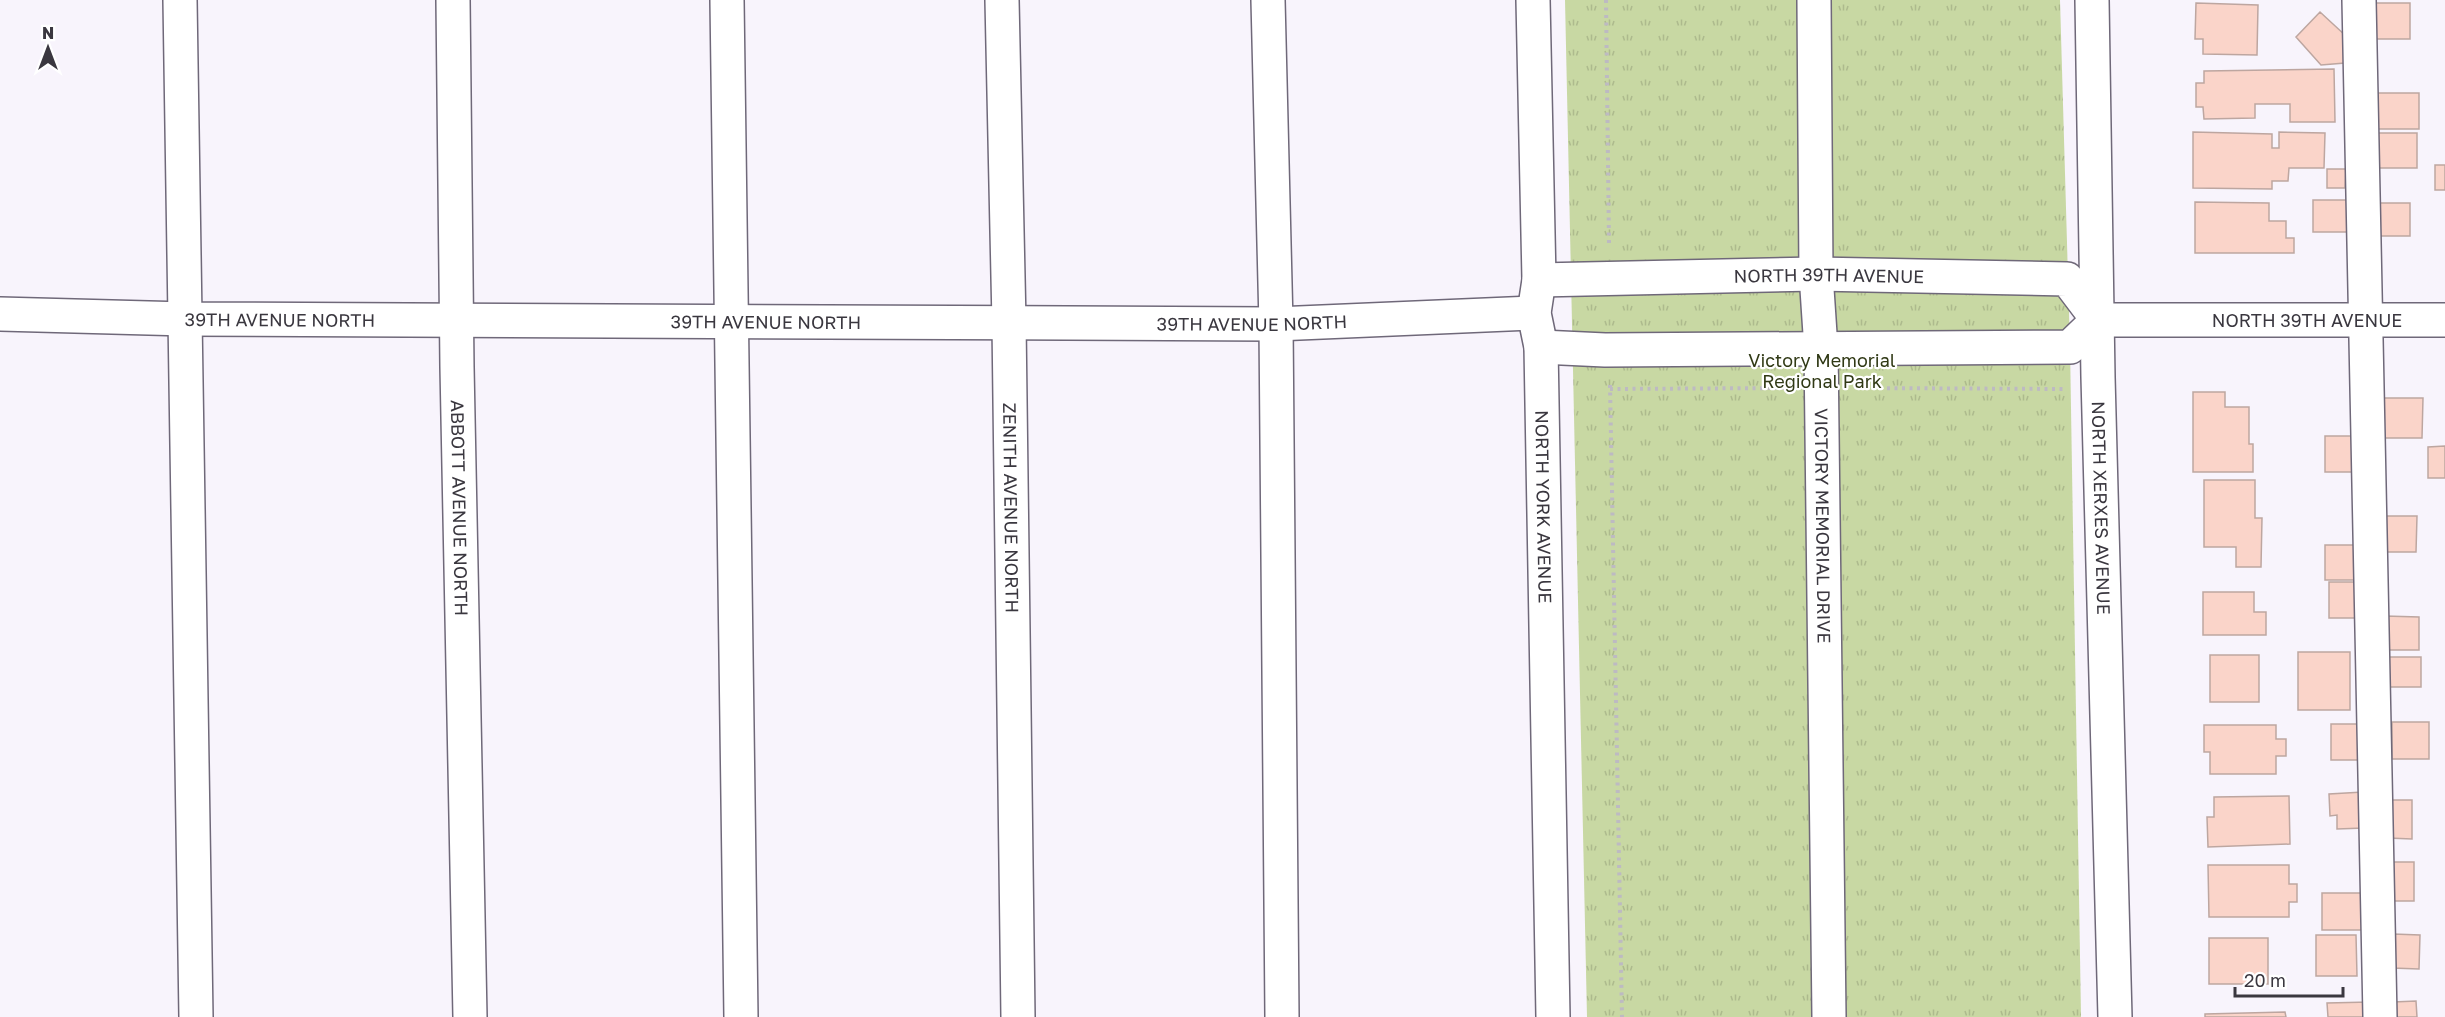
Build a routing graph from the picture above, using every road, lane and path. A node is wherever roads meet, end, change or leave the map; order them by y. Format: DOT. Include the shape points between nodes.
graph roads {
  1 [pos="180,0"];
  2 [pos="453,0"];
  3 [pos="727,0"];
  4 [pos="1002,0"];
  5 [pos="1268,0"];
  6 [pos="1533,0"];
  7 [pos="1606,0"];
  8 [pos="1814,0"];
  9 [pos="2092,0"];
  10 [pos="2359,0"];
  11 [pos="1610,248"];
  12 [pos="1816,274"];
  13 [pos="1539,280"];
  14 [pos="1534,313"];
  15 [pos="0,314"];
  16 [pos="186,319"];
  17 [pos="457,320"];
  18 [pos="2098,320"];
  19 [pos="2367,320"];
  20 [pos="2445,320"];
  21 [pos="732,321"];
  22 [pos="1009,323"];
  23 [pos="1276,324"];
  24 [pos="1541,347"];
  25 [pos="1821,349"];
  26 [pos="1610,389"];
  27 [pos="196,1017"];
  28 [pos="470,1017"];
  29 [pos="741,1017"];
  30 [pos="1018,1017"];
  31 [pos="1282,1017"];
  32 [pos="1553,1017"];
  33 [pos="1622,1017"];
  34 [pos="1829,1017"];
  35 [pos="2115,1017"];
  36 [pos="2380,1017"];
  1 -- 16 [label="street"];
  2 -- 17 [label="street, ABBOTT AVENUE NORTH"];
  3 -- 21 [label="street"];
  4 -- 22 [label="street, ZENITH AVENUE NORTH"];
  5 -- 23 [label="street"];
  6 -- 13 [label="street, NORTH YORK AVENUE"];
  7 -- 11 [label="path"];
  8 -- 12 [label="street, VICTORY MEMORIAL DRIVE"];
  9 -- 18 [label="street, NORTH XERXES AVENUE"];
  10 -- 19 [label="street"];
  12 -- 13 [label="street, NORTH 39TH AVENUE"];
  12 -- 18 [label="street, NORTH 39TH AVENUE" via="2067,279"];
  12 -- 25 [label="street, VICTORY MEMORIAL DRIVE"];
  13 -- 14 [label="street, NORTH YORK AVENUE"];
  14 -- 23 [label="street, 39TH AVENUE NORTH"];
  14 -- 24 [label="street, NORTH YORK AVENUE"];
  15 -- 16 [label="street, 39TH AVENUE NORTH"];
  16 -- 17 [label="street, 39TH AVENUE NORTH"];
  16 -- 27 [label="street"];
  17 -- 21 [label="street, 39TH AVENUE NORTH"];
  17 -- 28 [label="street, ABBOTT AVENUE NORTH"];
  18 -- 19 [label="street, NORTH 39TH AVENUE"];
  18 -- 25 [label="street" via="2070,347"];
  18 -- 35 [label="street, NORTH XERXES AVENUE"];
  19 -- 20 [label="street, NORTH 39TH AVENUE"];
  19 -- 36 [label="street"];
  21 -- 22 [label="street, 39TH AVENUE NORTH"];
  21 -- 29 [label="street"];
  22 -- 23 [label="street, 39TH AVENUE NORTH"];
  22 -- 30 [label="street, ZENITH AVENUE NORTH"];
  23 -- 31 [label="street"];
  24 -- 25 [label="street"];
  24 -- 32 [label="street, NORTH YORK AVENUE"];
  25 -- 34 [label="street, VICTORY MEMORIAL DRIVE"];
  26 -- 33 [label="path"];
}
